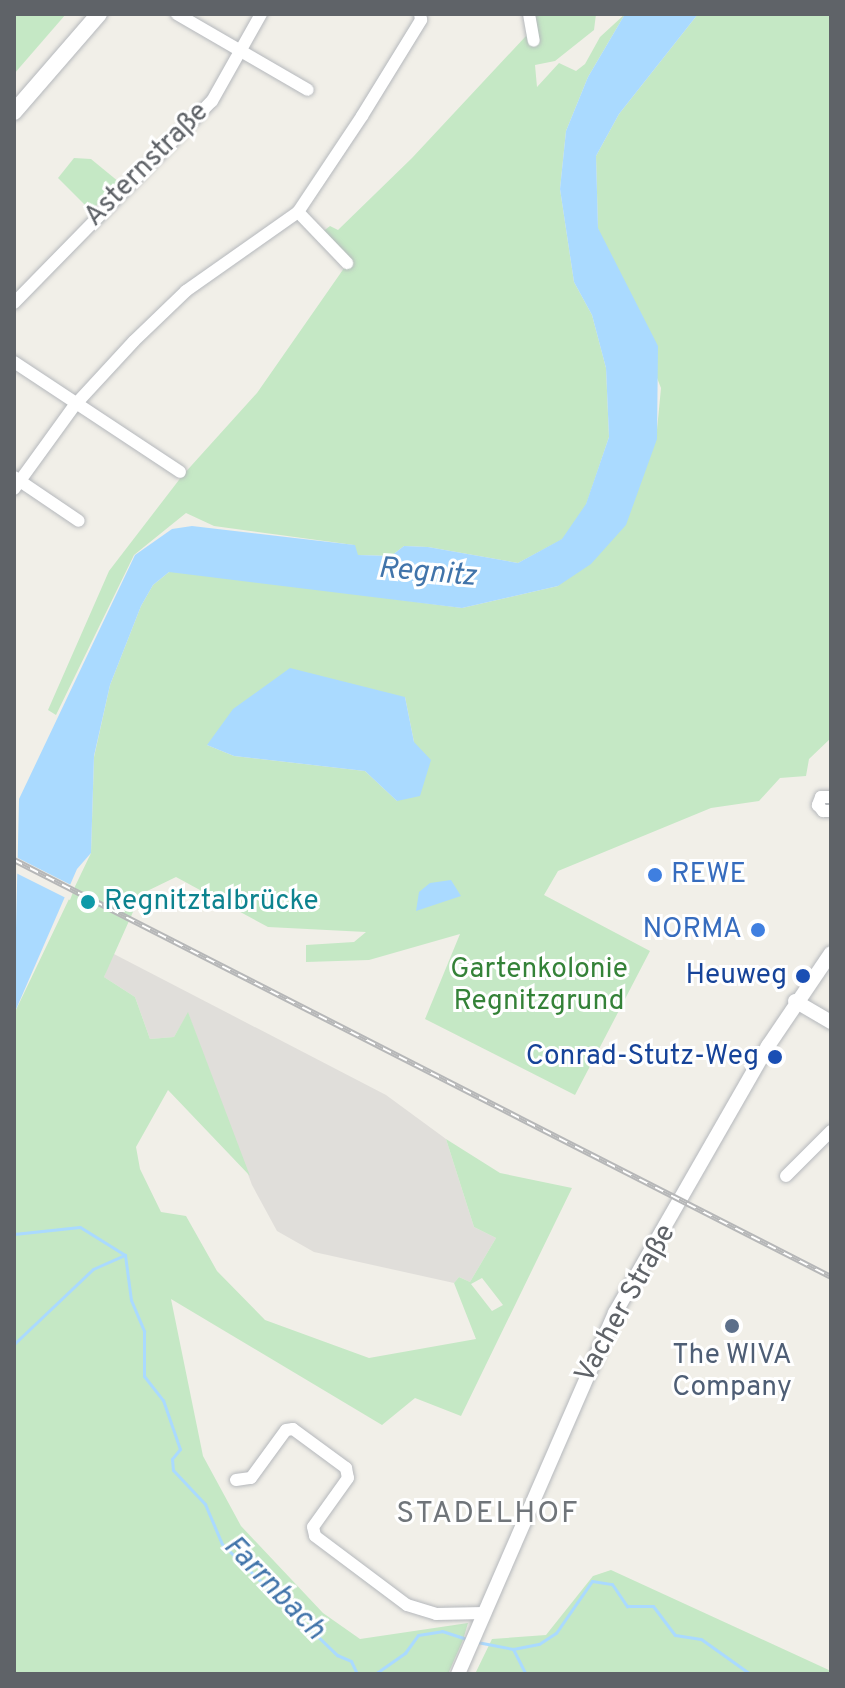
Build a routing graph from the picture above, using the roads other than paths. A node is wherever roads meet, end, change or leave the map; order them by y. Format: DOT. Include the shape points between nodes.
graph roads {
  1 [pos="99,14"];
  2 [pos="177,14"];
  3 [pos="261,14"];
  4 [pos="529,14"];
  5 [pos="423,16"];
  6 [pos="534,41"];
  7 [pos="243,52"];
  8 [pos="308,90"];
  9 [pos="14,112"];
  10 [pos="298,212"];
  11 [pos="347,263"];
  12 [pos="14,303"];
  13 [pos="14,362"];
  14 [pos="74,406"];
  15 [pos="180,472"];
  16 [pos="16,482"];
  17 [pos="79,521"];
  18 [pos="831,796"];
  19 [pos="831,811"];
  20 [pos="831,953"];
  21 [pos="795,1001"];
  22 [pos="831,1022"];
  23 [pos="831,1131"];
  24 [pos="786,1176"];
  25 [pos="236,1480"];
  26 [pos="484,1613"];
  27 [pos="458,1674"];
  1 -- 9 [label="main road"];
  2 -- 7 [label="street"];
  3 -- 7 [label="street, Asternstraße"];
  4 -- 6 [label="street"];
  5 -- 10 [label="street"];
  7 -- 8 [label="street"];
  7 -- 12 [label="street, Asternstraße" via="194,121"];
  10 -- 11 [label="street"];
  10 -- 14 [label="street" via="186,291"];
  13 -- 14 [label="street"];
  14 -- 15 [label="street"];
  14 -- 16 [label="street"];
  16 -- 17 [label="street"];
  18 -- 19 [label="street" via="821,797 818,805"];
  20 -- 21 [label="street, Vacher Straße"];
  21 -- 22 [label="street"];
  21 -- 26 [label="street, Vacher Straße" via="597,1348"];
  23 -- 24 [label="street"];
  25 -- 26 [label="street" via="251,1478 286,1430 293,1429 346,1468 348,1478 313,1527 315,1536 407,1605 436,1614"];
  26 -- 27 [label="street, Vacher Straße"];
}
